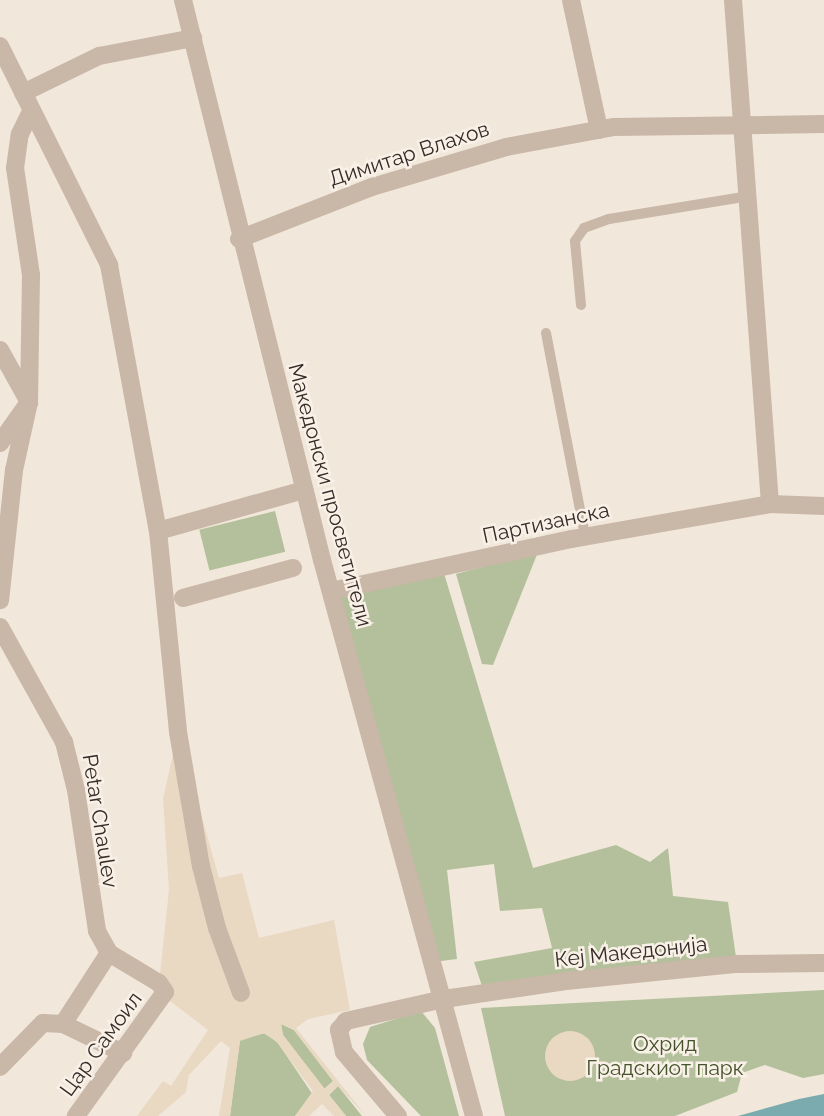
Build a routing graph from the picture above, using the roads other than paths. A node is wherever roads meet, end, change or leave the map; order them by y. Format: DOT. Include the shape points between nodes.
graph roads {
  1 [pos="183,0"];
  2 [pos="571,0"];
  3 [pos="733,0"];
  4 [pos="192,38"];
  5 [pos="0,46"];
  6 [pos="23,93"];
  7 [pos="32,111"];
  8 [pos="744,124"];
  9 [pos="824,124"];
  10 [pos="599,130"];
  11 [pos="20,134"];
  12 [pos="0,144"];
  13 [pos="749,196"];
  14 [pos="239,239"];
  15 [pos="581,305"];
  16 [pos="546,333"];
  17 [pos="0,350"];
  18 [pos="29,402"];
  19 [pos="0,443"];
  20 [pos="304,490"];
  21 [pos="770,504"];
  22 [pos="824,506"];
  23 [pos="158,531"];
  24 [pos="585,536"];
  25 [pos="293,568"];
  26 [pos="331,591"];
  27 [pos="183,598"];
  28 [pos="0,600"];
  29 [pos="0,626"];
  30 [pos="6,644"];
  31 [pos="0,662"];
  32 [pos="109,953"];
  33 [pos="824,963"];
  34 [pos="241,993"];
  35 [pos="443,999"];
  36 [pos="63,1024"];
  37 [pos="123,1053"];
  38 [pos="0,1067"];
  39 [pos="76,1116"];
  40 [pos="398,1116"];
  41 [pos="474,1116"];
  1 -- 4 [label="street, Македонски просветители"];
  2 -- 10 [label="street"];
  3 -- 8 [label="street"];
  4 -- 6 [label="street" via="99,56"];
  4 -- 14 [label="street, Македонски просветители"];
  5 -- 6 [label="street"];
  6 -- 7 [label="street"];
  7 -- 11 [label="street"];
  7 -- 23 [label="street" via="109,265"];
  8 -- 9 [label="street, Димитар Влахов"];
  8 -- 10 [label="street, Димитар Влахов"];
  8 -- 13 [label="street"];
  10 -- 14 [label="street, Димитар Влахов" via="467,158 372,187"];
  11 -- 12 [label="street"];
  11 -- 18 [label="street" via="17,195 32,275 34,323"];
  13 -- 15 [label="lane" via="609,219 584,228 575,241"];
  13 -- 21 [label="street"];
  14 -- 20 [label="street, Македонски просветители"];
  16 -- 24 [label="lane"];
  17 -- 18 [label="street"];
  18 -- 19 [label="street"];
  18 -- 28 [label="street" via="14,470"];
  20 -- 23 [label="street, Македонски просветители"];
  20 -- 26 [label="street, Македонски просветители"];
  21 -- 22 [label="street, Партизанска"];
  21 -- 24 [label="street, Партизанска"];
  23 -- 34 [label="street" via="178,732 201,866 217,929"];
  24 -- 26 [label="street, Партизанска"];
  25 -- 27 [label="street"];
  26 -- 35 [label="street, Македонски просветители"];
  29 -- 30 [label="street, Petar Chaulev"];
  30 -- 31 [label="street"];
  30 -- 32 [label="street, Petar Chaulev" via="64,742 76,790 91,909"];
  32 -- 36 [label="street"];
  32 -- 37 [label="street, Цар Самоил" via="159,983 163,998"];
  33 -- 35 [label="street, Кеј Македонија" via="705,967"];
  35 -- 40 [label="street" via="358,1016 340,1027 348,1059"];
  35 -- 41 [label="street, Македонски просветители"];
  36 -- 37 [label="street"];
  36 -- 38 [label="street" via="43,1023"];
  37 -- 39 [label="street, Цар Самоил"];
}
